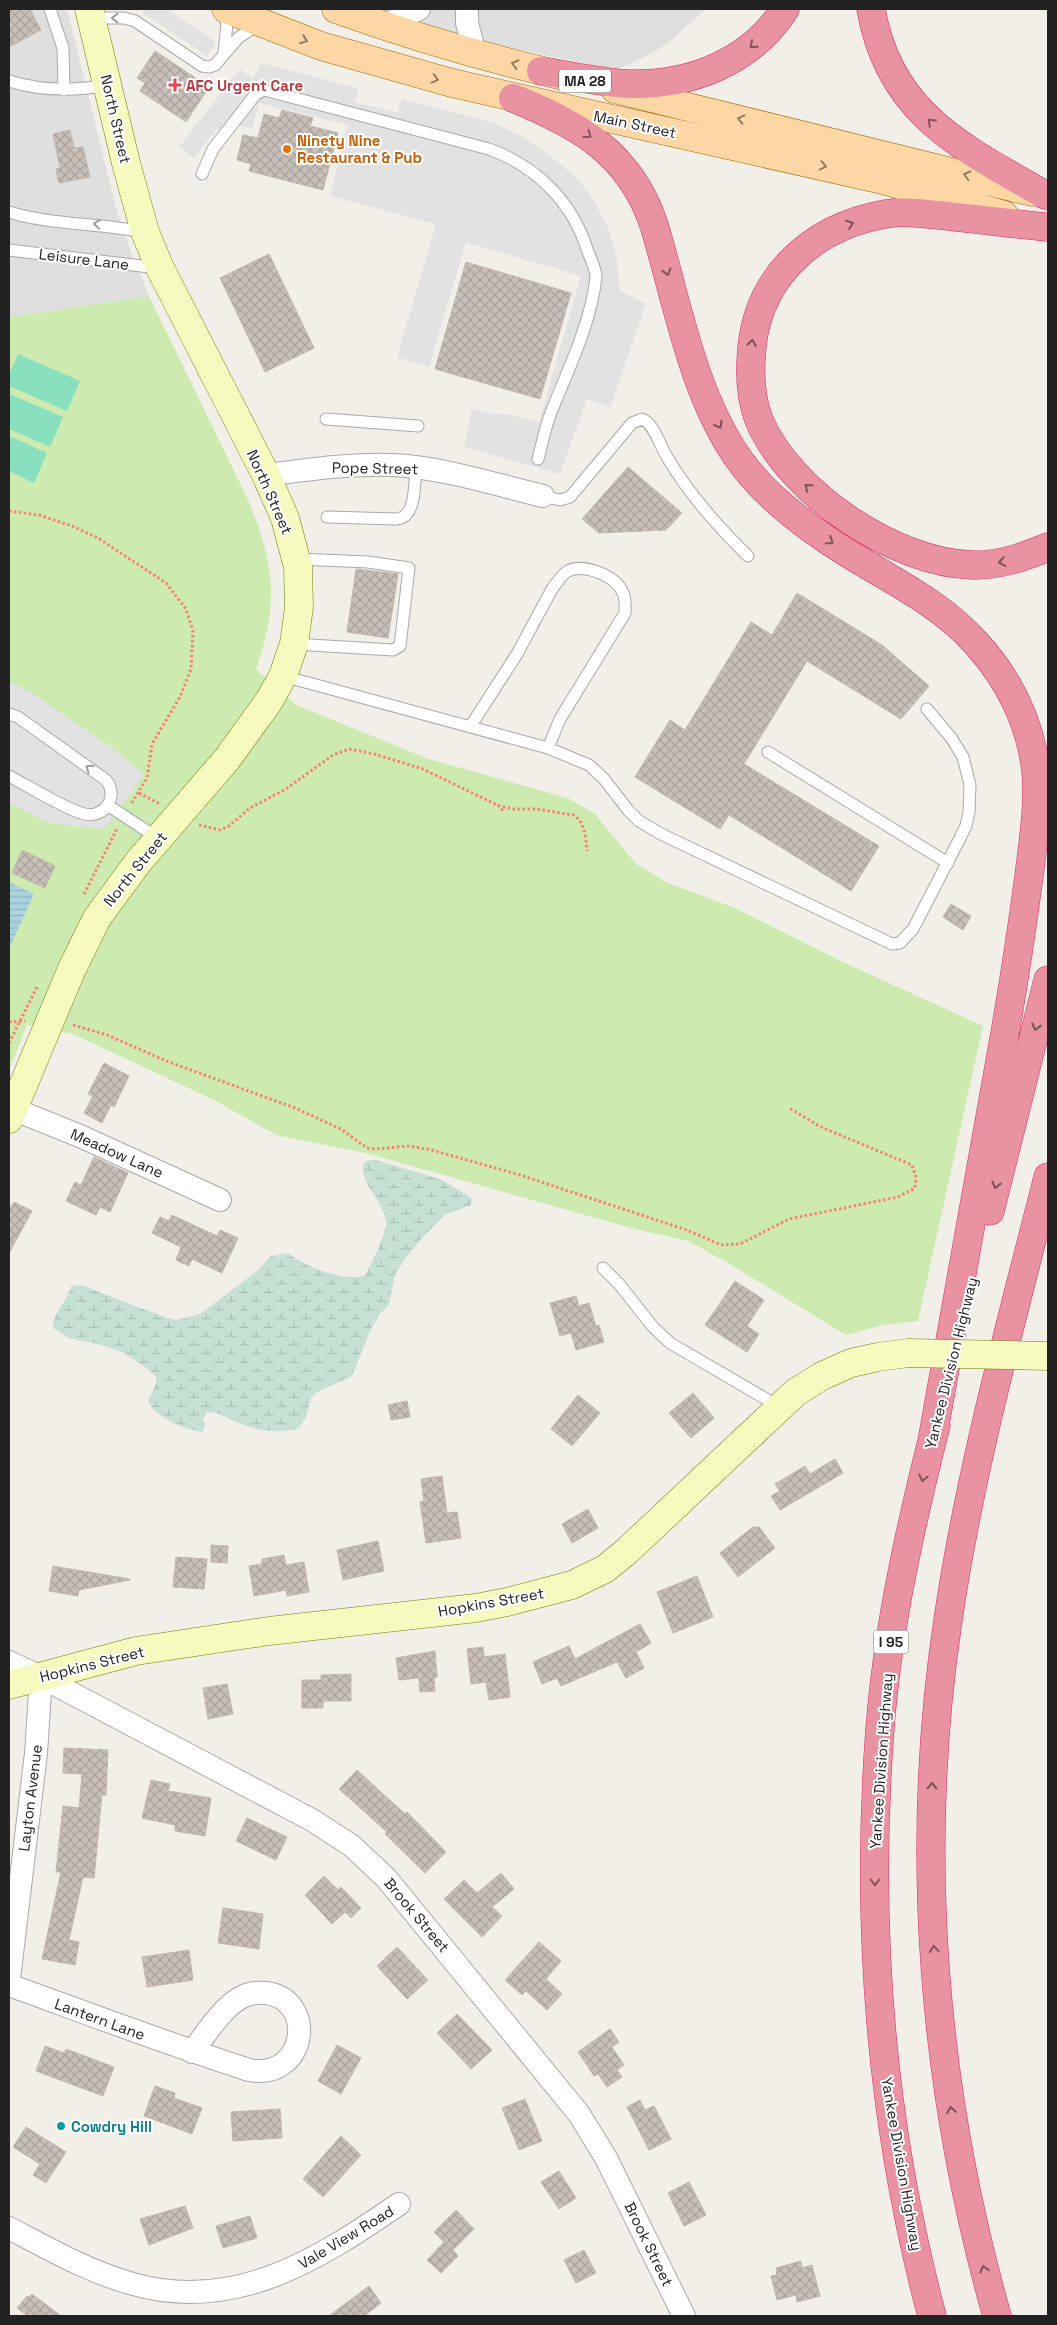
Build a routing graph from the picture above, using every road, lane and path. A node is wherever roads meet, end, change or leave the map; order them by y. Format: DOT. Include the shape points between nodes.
graph roads {
  1 [pos="50,9"];
  2 [pos="221,9"];
  3 [pos="226,9"];
  4 [pos="336,9"];
  5 [pos="419,9"];
  6 [pos="467,9"];
  7 [pos="785,9"];
  8 [pos="871,9"];
  9 [pos="90,14"];
  10 [pos="383,26"];
  11 [pos="276,28"];
  12 [pos="475,54"];
  13 [pos="222,56"];
  14 [pos="541,71"];
  15 [pos="9,81"];
  16 [pos="108,85"];
  17 [pos="64,90"];
  18 [pos="513,98"];
  19 [pos="202,174"];
  20 [pos="1047,196"];
  21 [pos="9,212"];
  22 [pos="1047,227"];
  23 [pos="145,232"];
  24 [pos="9,250"];
  25 [pos="160,268"];
  26 [pos="326,420"];
  27 [pos="418,426"];
  28 [pos="538,459"];
  29 [pos="416,468"];
  30 [pos="266,475"];
  31 [pos="543,496"];
  32 [pos="9,511"];
  33 [pos="327,517"];
  34 [pos="1048,547"];
  35 [pos="748,556"];
  36 [pos="296,559"];
  37 [pos="294,644"];
  38 [pos="283,676"];
  39 [pos="927,709"];
  40 [pos="9,714"];
  41 [pos="470,727"];
  42 [pos="548,748"];
  43 [pos="768,752"];
  44 [pos="9,776"];
  45 [pos="139,792"];
  46 [pos="497,804"];
  47 [pos="109,806"];
  48 [pos="504,812"];
  49 [pos="124,816"];
  50 [pos="179,816"];
  51 [pos="159,839"];
  52 [pos="587,851"];
  53 [pos="948,863"];
  54 [pos="82,898"];
  55 [pos="1048,980"];
  56 [pos="38,987"];
  57 [pos="52,1020"];
  58 [pos="9,1022"];
  59 [pos="20,1022"];
  60 [pos="9,1043"];
  61 [pos="789,1108"];
  62 [pos="11,1114"];
  63 [pos="1048,1177"];
  64 [pos="220,1200"];
  65 [pos="1048,1231"];
  66 [pos="603,1268"];
  67 [pos="1048,1356"];
  68 [pos="778,1406"];
  69 [pos="986,1430"];
  70 [pos="932,1441"];
  71 [pos="9,1662"];
  72 [pos="42,1677"];
  73 [pos="9,1685"];
  74 [pos="9,1979"];
  75 [pos="9,1985"];
  76 [pos="192,2052"];
  77 [pos="399,2204"];
  78 [pos="9,2228"];
  79 [pos="684,2316"];
  80 [pos="932,2316"];
  81 [pos="997,2316"];
  1 -- 17 [label="lane" via="63,48"];
  2 -- 13 [label="lane" via="227,24"];
  3 -- 11 [label="main road, Main Street / MA 28"];
  4 -- 10 [label="main road, Main Street / MA 28"];
  5 -- 10 [label="street"];
  6 -- 12 [label="street"];
  7 -- 14 [label="highway, one-way" via="745,52 708,72 686,79 629,84"];
  20 -- 8 [label="highway, one-way" via="956,143 917,108 897,81 883,50"];
  13 -- 9 [label="lane, one-way" via="215,66 204,66 138,23"];
  9 -- 16 [label="main road, North Street"];
  10 -- 12 [label="main road, Main Street / MA 28"];
  11 -- 13 [label="lane" via="250,30"];
  11 -- 18 [label="main road, Main Street / MA 28, one-way" via="321,46 388,66"];
  14 -- 12 [label="main road, Main Street / MA 28, one-way"];
  20 -- 14 [label="main road, Main Street / MA 28, one-way"];
  15 -- 17 [label="lane"];
  16 -- 17 [label="lane"];
  16 -- 23 [label="main road, North Street"];
  18 -- 22 [label="main road, Main Street / MA 28, one-way" via="883,180"];
  18 -- 70 [label="highway, one-way" via="561,118 590,136 612,155 635,183 654,225 711,413 736,456 752,476 786,510 826,540 908,588 954,622 977,643 1000,672 1027,727 1035,766 1036,797 1019,956"];
  19 -- 28 [label="lane" via="212,149 255,95 264,90 489,149 520,163 551,187 574,216 596,275 574,355 549,417"];
  23 -- 21 [label="lane, one-way" via="25,217"];
  34 -- 22 [label="highway, one-way" via="1000,563 972,565 940,561 904,549 852,522 800,480 784,462 758,417 751,382 751,350 757,320 773,285 786,265 823,235 851,223 887,214 922,213"];
  23 -- 25 [label="main road, North Street"];
  24 -- 25 [label="lane, Leisure Lane"];
  25 -- 30 [label="main road, North Street"];
  26 -- 27 [label="lane"];
  29 -- 30 [label="street, Pope Street" via="343,466"];
  29 -- 31 [label="street, Pope Street"];
  29 -- 33 [label="lane" via="410,510 404,518"];
  30 -- 36 [label="main road, North Street" via="285,518"];
  31 -- 35 [label="lane" via="560,500 570,496 632,423 642,419 650,423 697,502"];
  32 -- 45 [label="path" via="39,515 98,538 166,583 186,609 193,631 191,668 180,697 152,744 147,778"];
  36 -- 37 [label="main road, North Street" via="299,607"];
  36 -- 37 [label="lane" via="368,562 409,568 400,646 393,650"];
  37 -- 38 [label="main road, North Street"];
  38 -- 41 [label="lane"];
  38 -- 50 [label="main road, North Street" via="254,723"];
  39 -- 53 [label="lane" via="963,757 970,785 966,826"];
  47 -- 40 [label="lane, one-way" via="112,794 106,780 18,717"];
  41 -- 42 [label="lane"];
  41 -- 42 [label="lane" via="517,654 552,589 566,572 586,569 613,581 620,588 625,595 625,613 560,719"];
  42 -- 53 [label="lane" via="589,766 639,821 661,834 892,944 900,943 913,929"];
  43 -- 53 [label="lane"];
  44 -- 47 [label="lane" via="82,814 97,814"];
  45 -- 49 [label="path"];
  45 -- 50 [label="path"];
  46 -- 48 [label="path"];
  46 -- 50 [label="path" via="423,769 349,750 333,755 300,780 250,808 220,830 212,830"];
  46 -- 52 [label="path" via="568,813 579,818"];
  47 -- 49 [label="lane"];
  49 -- 51 [label="lane"];
  49 -- 54 [label="path"];
  50 -- 51 [label="main road, North Street"];
  51 -- 57 [label="main road, North Street" via="97,918"];
  55 -- 70 [label="highway, Yankee Division Highway / I 95, one-way"];
  56 -- 59 [label="path"];
  57 -- 59 [label="path"];
  57 -- 61 [label="path" via="107,1035 295,1108 341,1129 367,1148 408,1146 432,1150 687,1230 721,1246 740,1244 789,1219 898,1198 915,1188 912,1165 821,1127"];
  57 -- 62 [label="main road, North Street"];
  58 -- 59 [label="path"];
  59 -- 60 [label="path"];
  62 -- 64 [label="street, Meadow Lane" via="80,1136"];
  63 -- 69 [label="highway"];
  65 -- 69 [label="highway"];
  66 -- 68 [label="lane" via="670,1343"];
  67 -- 68 [label="main road, Hopkins Street, bridge" via="908,1353 864,1360 808,1383"];
  68 -- 72 [label="main road, Hopkins Street" via="627,1551 605,1569 572,1585 537,1596 476,1608 268,1631 136,1651"];
  81 -- 69 [label="highway, one-way" via="976,2244 947,2084 933,1938 930,1831 936,1722 947,1621"];
  70 -- 80 [label="highway, Yankee Division Highway / I 95, one-way" via="902,1573 886,1674 880,1726 875,1841 876,1941 889,2100 904,2194"];
  71 -- 72 [label="street, Brook Street"];
  72 -- 73 [label="main road, Hopkins Street"];
  72 -- 74 [label="street, Layton Avenue"];
  72 -- 79 [label="street, Brook Street" via="326,1828 375,1867 439,1941 589,2128 630,2203"];
  75 -- 76 [label="street, Lantern Lane"];
  76 -- 76 [label="street, Lantern Lane" via="249,2070 271,2070 284,2064 294,2053 299,2039 299,2024 289,2005 277,1996 263,1992 248,1994 230,2006"];
  77 -- 78 [label="street, Vale View Road" via="302,2265 259,2282 212,2291 175,2291 135,2285 74,2262"];
}
